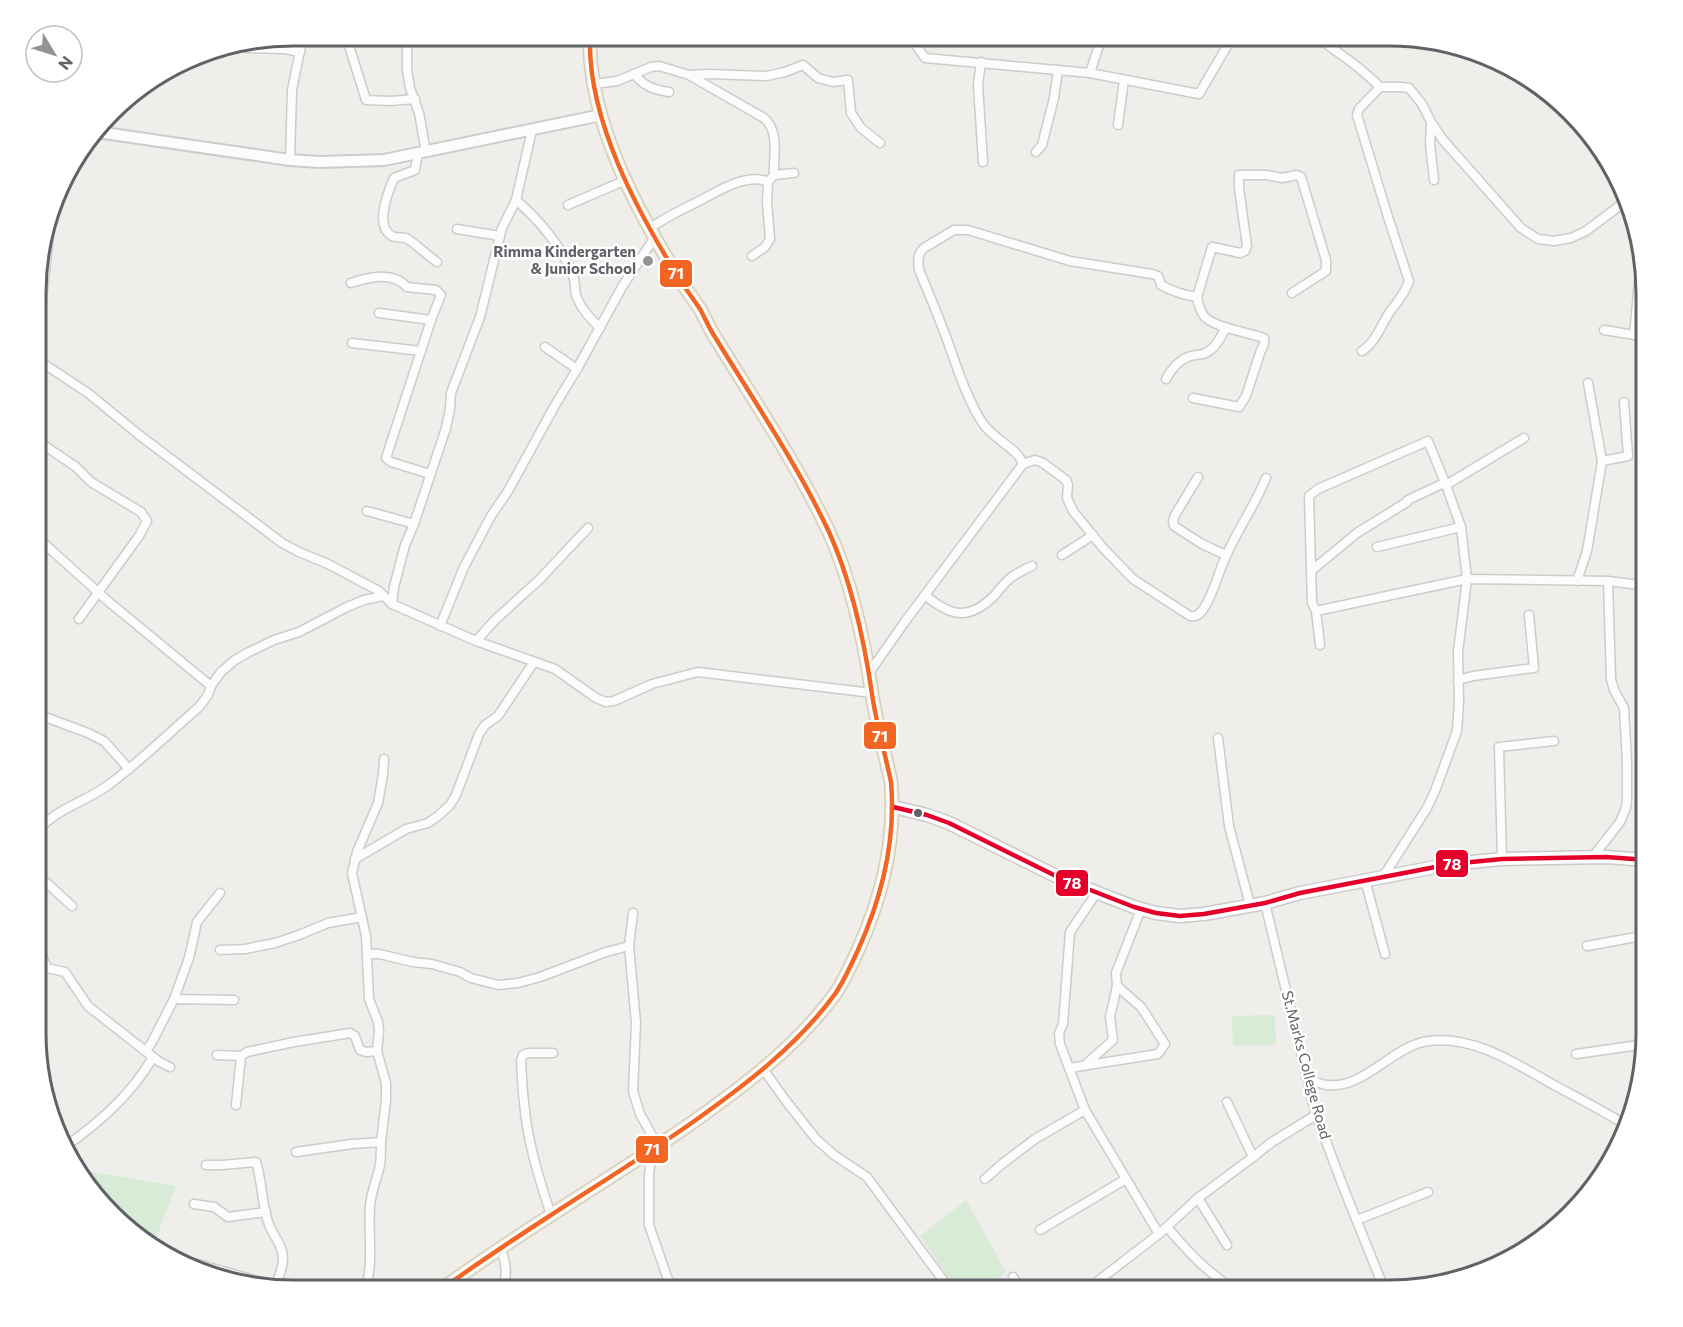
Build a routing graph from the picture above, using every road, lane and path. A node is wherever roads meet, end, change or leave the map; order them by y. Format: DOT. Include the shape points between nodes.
graph roads {
  1 [pos="301,46"];
  2 [pos="349,46"];
  3 [pos="407,46"];
  4 [pos="589,46"];
  5 [pos="917,46"];
  6 [pos="1099,46"];
  7 [pos="1227,46"];
  8 [pos="1330,46"];
  9 [pos="265,48"];
  10 [pos="300,52"];
  11 [pos="981,62"];
  12 [pos="1058,69"];
  13 [pos="1090,73"];
  14 [pos="634,74"];
  15 [pos="689,75"];
  16 [pos="1124,80"];
  17 [pos="594,84"];
  18 [pos="1380,87"];
  19 [pos="669,92"];
  20 [pos="415,99"];
  21 [pos="602,116"];
  22 [pos="1431,122"];
  23 [pos="1118,125"];
  24 [pos="532,130"];
  25 [pos="106,133"];
  26 [pos="880,143"];
  27 [pos="422,152"];
  28 [pos="1036,152"];
  29 [pos="290,160"];
  30 [pos="983,162"];
  31 [pos="794,173"];
  32 [pos="771,178"];
  33 [pos="626,180"];
  34 [pos="1434,180"];
  35 [pos="516,200"];
  36 [pos="568,205"];
  37 [pos="1620,205"];
  38 [pos="457,230"];
  39 [pos="653,232"];
  40 [pos="500,236"];
  41 [pos="752,256"];
  42 [pos="437,262"];
  43 [pos="351,283"];
  44 [pos="1292,293"];
  45 [pos="1197,297"];
  46 [pos="379,313"];
  47 [pos="1636,314"];
  48 [pos="431,320"];
  49 [pos="1226,327"];
  50 [pos="600,328"];
  51 [pos="1604,330"];
  52 [pos="1634,335"];
  53 [pos="352,343"];
  54 [pos="545,347"];
  55 [pos="421,351"];
  56 [pos="1362,351"];
  57 [pos="46,365"];
  58 [pos="577,369"];
  59 [pos="1166,379"];
  60 [pos="1588,383"];
  61 [pos="1193,398"];
  62 [pos="1624,402"];
  63 [pos="1524,438"];
  64 [pos="46,446"];
  65 [pos="1602,461"];
  66 [pos="1023,464"];
  67 [pos="430,474"];
  68 [pos="1198,477"];
  69 [pos="1266,478"];
  70 [pos="1446,485"];
  71 [pos="367,511"];
  72 [pos="414,524"];
  73 [pos="1461,527"];
  74 [pos="588,528"];
  75 [pos="1093,535"];
  76 [pos="46,545"];
  77 [pos="1377,547"];
  78 [pos="1062,555"];
  79 [pos="1226,555"];
  80 [pos="1032,567"];
  81 [pos="1311,571"];
  82 [pos="1467,579"];
  83 [pos="1577,581"];
  84 [pos="1608,581"];
  85 [pos="1636,585"];
  86 [pos="98,592"];
  87 [pos="925,595"];
  88 [pos="383,596"];
  89 [pos="392,604"];
  90 [pos="1316,611"];
  91 [pos="1529,615"];
  92 [pos="79,619"];
  93 [pos="440,626"];
  94 [pos="476,641"];
  95 [pos="1320,645"];
  96 [pos="534,662"];
  97 [pos="868,673"];
  98 [pos="1458,680"];
  99 [pos="211,686"];
  100 [pos="872,693"];
  101 [pos="46,717"];
  102 [pos="1218,738"];
  103 [pos="1554,741"];
  104 [pos="384,759"];
  105 [pos="129,769"];
  106 [pos="893,807"];
  107 [pos="46,821"];
  108 [pos="1592,858"];
  109 [pos="355,859"];
  110 [pos="1502,860"];
  111 [pos="1636,860"];
  112 [pos="1383,877"];
  113 [pos="1365,880"];
  114 [pos="46,882"];
  115 [pos="1097,892"];
  116 [pos="220,893"];
  117 [pos="1265,903"];
  118 [pos="1250,905"];
  119 [pos="72,906"];
  120 [pos="1141,909"];
  121 [pos="633,913"];
  122 [pos="362,917"];
  123 [pos="1636,937"];
  124 [pos="629,946"];
  125 [pos="1587,946"];
  126 [pos="220,950"];
  127 [pos="367,954"];
  128 [pos="1385,954"];
  129 [pos="46,968"];
  130 [pos="1117,986"];
  131 [pos="174,999"];
  132 [pos="234,1000"];
  133 [pos="1636,1045"];
  134 [pos="377,1051"];
  135 [pos="553,1053"];
  136 [pos="150,1054"];
  137 [pos="1576,1054"];
  138 [pos="217,1055"];
  139 [pos="241,1056"];
  140 [pos="1085,1065"];
  141 [pos="171,1067"];
  142 [pos="1069,1068"];
  143 [pos="763,1069"];
  144 [pos="1307,1078"];
  145 [pos="1227,1102"];
  146 [pos="236,1105"];
  147 [pos="1085,1110"];
  148 [pos="1316,1115"];
  149 [pos="1620,1121"];
  150 [pos="72,1142"];
  151 [pos="381,1142"];
  152 [pos="655,1149"];
  153 [pos="296,1152"];
  154 [pos="1253,1157"];
  155 [pos="636,1161"];
  156 [pos="206,1165"];
  157 [pos="649,1174"];
  158 [pos="985,1179"];
  159 [pos="1126,1179"];
  160 [pos="1428,1192"];
  161 [pos="1198,1198"];
  162 [pos="194,1204"];
  163 [pos="266,1212"];
  164 [pos="551,1215"];
  165 [pos="1357,1220"];
  166 [pos="1167,1227"];
  167 [pos="1041,1230"];
  168 [pos="1159,1234"];
  169 [pos="1227,1245"];
  170 [pos="500,1248"];
  171 [pos="1013,1277"];
  172 [pos="1103,1278"];
  173 [pos="278,1280"];
  174 [pos="368,1280"];
  175 [pos="455,1280"];
  176 [pos="505,1280"];
  177 [pos="668,1280"];
  178 [pos="940,1280"];
  179 [pos="1014,1280"];
  180 [pos="1100,1280"];
  181 [pos="1220,1280"];
  182 [pos="1381,1280"];
  1 -- 10 [label="street"];
  2 -- 20 [label="street" via="366,100"];
  3 -- 20 [label="street" via="407,70"];
  4 -- 17 [label="main road"];
  5 -- 11 [label="street" via="926,58"];
  6 -- 13 [label="street"];
  7 -- 16 [label="street" via="1199,94"];
  8 -- 18 [label="street"];
  9 -- 10 [label="street"];
  10 -- 29 [label="street" via="292,90"];
  11 -- 12 [label="street"];
  11 -- 30 [label="street" via="978,85"];
  12 -- 13 [label="street"];
  12 -- 28 [label="street" via="1042,145"];
  13 -- 16 [label="street"];
  14 -- 15 [label="street" via="659,66"];
  14 -- 17 [label="street"];
  14 -- 19 [label="street" via="643,84"];
  15 -- 26 [label="street" via="767,76 803,65 818,78 848,80 851,113 861,128"];
  15 -- 32 [label="street" via="770,123 774,138"];
  16 -- 23 [label="street"];
  17 -- 21 [label="main road"];
  18 -- 22 [label="street" via="1409,88"];
  18 -- 56 [label="street" via="1357,115 1409,281 1407,290"];
  20 -- 27 [label="street"];
  21 -- 24 [label="street"];
  21 -- 33 [label="main road" via="613,154"];
  22 -- 34 [label="street"];
  22 -- 37 [label="street" via="1515,222 1538,239 1571,238"];
  24 -- 27 [label="street"];
  24 -- 35 [label="street"];
  25 -- 29 [label="street"];
  27 -- 29 [label="street" via="384,160"];
  27 -- 42 [label="street" via="415,170 394,178 382,222 392,236 406,238"];
  31 -- 32 [label="street"];
  32 -- 39 [label="street" via="720,188"];
  32 -- 41 [label="street" via="767,202 770,239"];
  33 -- 36 [label="street"];
  33 -- 39 [label="main road"];
  35 -- 40 [label="street"];
  35 -- 50 [label="street" via="550,235 568,265 577,299"];
  38 -- 40 [label="street"];
  39 -- 50 [label="street"];
  39 -- 97 [label="main road" via="793,463 829,533 850,589"];
  40 -- 67 [label="street" via="480,317 451,393 446,428"];
  43 -- 48 [label="street" via="381,276 402,281 407,287 436,290 441,295"];
  44 -- 45 [label="street" via="1326,271 1301,177 1239,175 1247,246 1240,254 1212,248"];
  45 -- 49 [label="street" via="1204,316"];
  45 -- 66 [label="street" via="1169,290 1152,274 1070,261 968,230 954,230 920,251 919,270 983,425"];
  46 -- 48 [label="street"];
  47 -- 52 [label="street"];
  48 -- 55 [label="street"];
  49 -- 59 [label="street" via="1208,353 1182,360"];
  49 -- 61 [label="street" via="1264,338 1246,396 1239,407"];
  50 -- 58 [label="street"];
  51 -- 52 [label="street"];
  53 -- 55 [label="street"];
  54 -- 58 [label="street"];
  55 -- 67 [label="street" via="386,458"];
  57 -- 88 [label="street" via="88,393 282,543"];
  58 -- 93 [label="street" via="491,516"];
  60 -- 65 [label="street"];
  62 -- 65 [label="street" via="1628,456"];
  63 -- 70 [label="street"];
  64 -- 86 [label="street" via="147,520"];
  65 -- 83 [label="street" via="1587,551"];
  66 -- 75 [label="street" via="1035,460 1066,480 1066,498"];
  66 -- 87 [label="street"];
  67 -- 72 [label="street"];
  68 -- 79 [label="street" via="1175,515 1174,526"];
  69 -- 79 [label="street"];
  70 -- 73 [label="street"];
  70 -- 81 [label="street" via="1408,500 1357,533"];
  70 -- 81 [label="street" via="1428,441 1318,489 1309,496"];
  71 -- 72 [label="street"];
  72 -- 89 [label="street" via="405,545"];
  73 -- 77 [label="street"];
  73 -- 82 [label="street"];
  74 -- 94 [label="street"];
  75 -- 78 [label="street"];
  75 -- 79 [label="street" via="1133,579 1195,617 1205,606"];
  76 -- 86 [label="street"];
  80 -- 87 [label="street" via="1008,580 982,606 969,613 956,614"];
  81 -- 90 [label="street"];
  82 -- 83 [label="street"];
  82 -- 90 [label="street"];
  82 -- 98 [label="street"];
  83 -- 84 [label="street"];
  84 -- 85 [label="street"];
  84 -- 108 [label="street" via="1611,679 1624,708 1627,799 1620,822"];
  86 -- 92 [label="street"];
  86 -- 99 [label="street"];
  87 -- 97 [label="street"];
  88 -- 89 [label="street"];
  88 -- 99 [label="street" via="347,607 299,633 249,652 221,672"];
  89 -- 93 [label="street"];
  90 -- 95 [label="street"];
  91 -- 98 [label="street" via="1534,668"];
  93 -- 94 [label="street"];
  94 -- 96 [label="street"];
  96 -- 100 [label="street" via="555,669 606,702 698,672"];
  96 -- 109 [label="street" via="498,716 479,734 450,806 429,823 406,829"];
  97 -- 100 [label="main road"];
  98 -- 112 [label="street" via="1455,741 1427,808"];
  99 -- 105 [label="street" via="199,706"];
  100 -- 106 [label="main road"];
  101 -- 105 [label="street" via="104,741"];
  102 -- 118 [label="street" via="1229,826"];
  103 -- 110 [label="street" via="1499,747"];
  104 -- 109 [label="street" via="378,803"];
  105 -- 107 [label="street"];
  106 -- 115 [label="main road" via="949,823 1062,879"];
  106 -- 143 [label="main road" via="884,877 851,966 813,1022"];
  108 -- 110 [label="main road"];
  108 -- 111 [label="main road"];
  109 -- 122 [label="street" via="352,873"];
  110 -- 112 [label="main road" via="1451,864"];
  112 -- 113 [label="main road"];
  113 -- 117 [label="main road"];
  113 -- 128 [label="street"];
  114 -- 119 [label="street"];
  115 -- 120 [label="main road"];
  115 -- 142 [label="street" via="1070,932 1063,1024 1059,1033"];
  116 -- 131 [label="street" via="197,922"];
  117 -- 118 [label="main road"];
  117 -- 144 [label="street, St.Marks College Road"];
  118 -- 120 [label="main road" via="1180,916"];
  120 -- 130 [label="street" via="1116,973"];
  121 -- 124 [label="street"];
  122 -- 126 [label="street" via="328,923 245,950"];
  122 -- 127 [label="street"];
  123 -- 125 [label="street"];
  124 -- 127 [label="street" via="540,977 498,985 432,963"];
  124 -- 152 [label="street" via="636,1023 633,1091"];
  127 -- 134 [label="street" via="369,999 380,1031"];
  129 -- 136 [label="street" via="65,972 88,1006"];
  130 -- 140 [label="street" via="1110,1017 1113,1040"];
  130 -- 140 [label="street" via="1141,1007 1165,1044 1158,1054"];
  131 -- 132 [label="street"];
  131 -- 136 [label="street"];
  133 -- 137 [label="street"];
  134 -- 139 [label="street" via="360,1050 356,1036 350,1033 254,1050"];
  134 -- 151 [label="street" via="386,1083"];
  135 -- 164 [label="street" via="528,1053 521,1060 529,1134"];
  136 -- 141 [label="street"];
  136 -- 150 [label="street" via="142,1075 125,1095"];
  138 -- 139 [label="street"];
  139 -- 146 [label="street"];
  140 -- 142 [label="street"];
  142 -- 147 [label="street"];
  143 -- 152 [label="main road"];
  143 -- 178 [label="street" via="816,1139 867,1177"];
  144 -- 148 [label="street, St.Marks College Road"];
  144 -- 149 [label="street" via="1330,1086 1348,1083 1412,1046 1425,1042 1466,1043 1497,1054"];
  145 -- 154 [label="street"];
  147 -- 158 [label="street" via="1035,1138"];
  147 -- 159 [label="street"];
  148 -- 154 [label="street"];
  148 -- 165 [label="street, St.Marks College Road"];
  151 -- 153 [label="street"];
  151 -- 174 [label="street" via="370,1207"];
  152 -- 155 [label="main road"];
  152 -- 157 [label="street"];
  154 -- 161 [label="street"];
  155 -- 157 [label="street"];
  155 -- 164 [label="main road"];
  156 -- 163 [label="street" via="256,1162"];
  157 -- 177 [label="street" via="649,1225"];
  159 -- 167 [label="street"];
  159 -- 168 [label="street"];
  160 -- 165 [label="street"];
  161 -- 166 [label="street"];
  161 -- 169 [label="street"];
  162 -- 163 [label="street" via="214,1207 228,1217"];
  163 -- 173 [label="street" via="283,1257"];
  164 -- 170 [label="main road"];
  165 -- 182 [label="street, St.Marks College Road"];
  166 -- 168 [label="street"];
  166 -- 181 [label="street"];
  168 -- 172 [label="street"];
  170 -- 175 [label="main road"];
  170 -- 176 [label="street" via="506,1260"];
  171 -- 179 [label="street"];
  172 -- 180 [label="street"];
}
